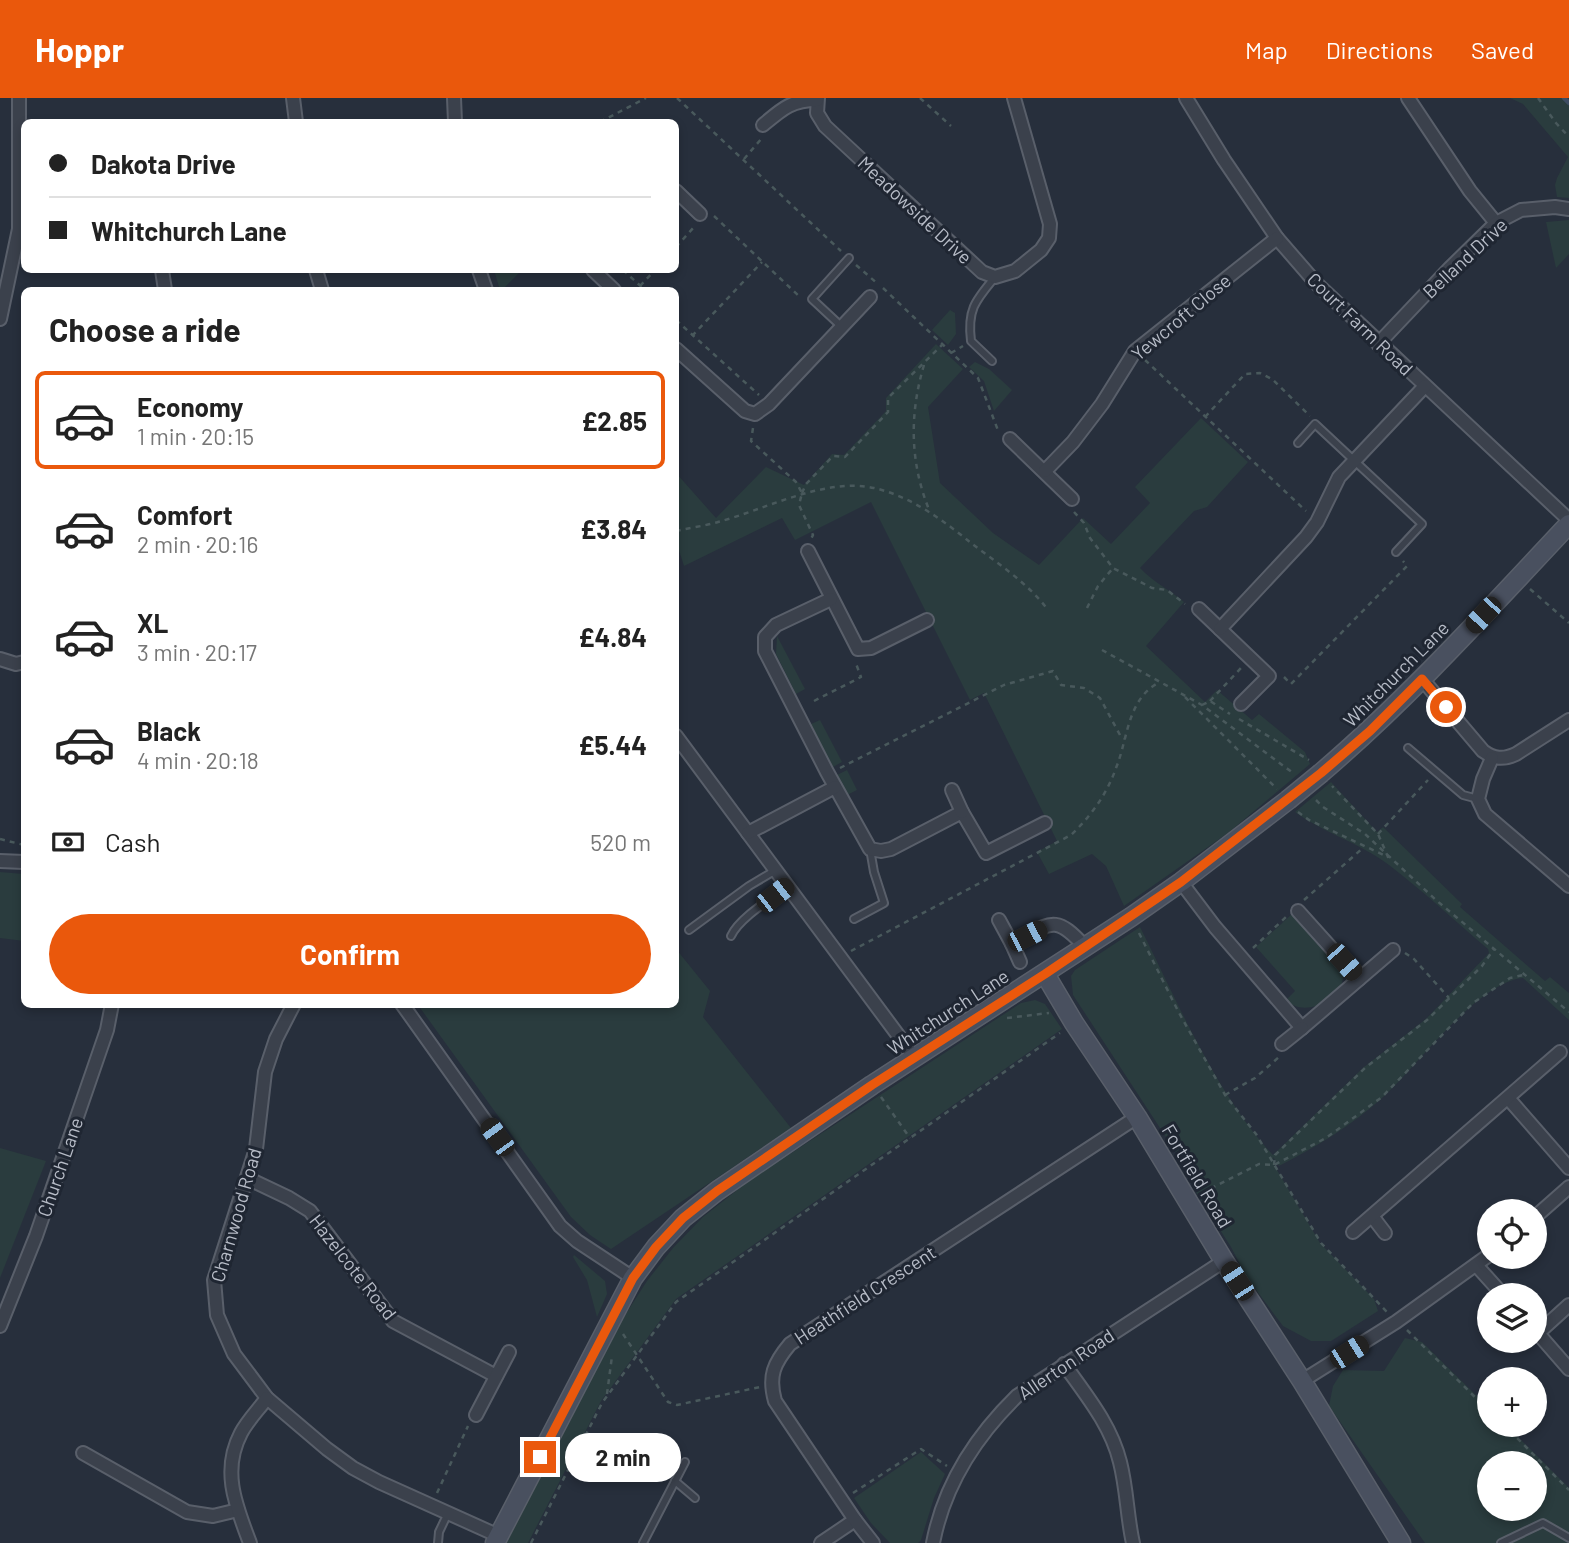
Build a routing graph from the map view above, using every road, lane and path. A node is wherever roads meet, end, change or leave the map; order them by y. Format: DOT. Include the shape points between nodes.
graph roads {
  1 [pos="19,98"];
  2 [pos="293,98"];
  3 [pos="454,98"];
  4 [pos="646,98"];
  5 [pos="920,98"];
  6 [pos="1014,98"];
  7 [pos="1186,98"];
  8 [pos="1408,98"];
  9 [pos="1538,98"];
  10 [pos="818,99"];
  11 [pos="296,119"];
  12 [pos="455,119"];
  13 [pos="606,119"];
  14 [pos="763,125"];
  15 [pos="951,126"];
  16 [pos="1569,136"];
  17 [pos="744,159"];
  18 [pos="21,186"];
  19 [pos="679,194"];
  20 [pos="1569,209"];
  21 [pos="700,214"];
  22 [pos="1496,223"];
  23 [pos="21,234"];
  24 [pos="1277,238"];
  25 [pos="679,244"];
  26 [pos="849,258"];
  27 [pos="762,261"];
  28 [pos="596,273"];
  29 [pos="626,273"];
  30 [pos="652,273"];
  31 [pos="995,277"];
  32 [pos="640,286"];
  33 [pos="611,287"];
  34 [pos="870,297"];
  35 [pos="812,299"];
  36 [pos="0,320"];
  37 [pos="679,323"];
  38 [pos="842,327"];
  39 [pos="692,336"];
  40 [pos="1378,344"];
  41 [pos="943,345"];
  42 [pos="1135,351"];
  43 [pos="679,352"];
  44 [pos="992,360"];
  45 [pos="925,362"];
  46 [pos="1425,386"];
  47 [pos="769,404"];
  48 [pos="755,414"];
  49 [pos="1205,417"];
  50 [pos="1315,424"];
  51 [pos="1010,439"];
  52 [pos="1298,443"];
  53 [pos="1354,461"];
  54 [pos="1045,471"];
  55 [pos="802,494"];
  56 [pos="1073,499"];
  57 [pos="931,513"];
  58 [pos="1317,522"];
  59 [pos="1569,522"];
  60 [pos="679,529"];
  61 [pos="808,551"];
  62 [pos="1396,552"];
  63 [pos="1113,568"];
  64 [pos="1514,582"];
  65 [pos="831,599"];
  66 [pos="1087,608"];
  67 [pos="1199,609"];
  68 [pos="1048,610"];
  69 [pos="928,620"];
  70 [pos="1569,623"];
  71 [pos="1220,629"];
  72 [pos="858,649"];
  73 [pos="1102,650"];
  74 [pos="1251,658"];
  75 [pos="0,659"];
  76 [pos="21,663"];
  77 [pos="1269,676"];
  78 [pos="1422,679"];
  79 [pos="814,701"];
  80 [pos="1210,701"];
  81 [pos="1241,704"];
  82 [pos="1569,720"];
  83 [pos="1125,739"];
  84 [pos="679,740"];
  85 [pos="1408,748"];
  86 [pos="1493,758"];
  87 [pos="827,772"];
  88 [pos="1435,772"];
  89 [pos="1295,775"];
  90 [pos="835,787"];
  91 [pos="952,790"];
  92 [pos="1314,797"];
  93 [pos="1478,799"];
  94 [pos="962,812"];
  95 [pos="1045,823"];
  96 [pos="748,834"];
  97 [pos="1378,834"];
  98 [pos="0,839"];
  99 [pos="21,844"];
  100 [pos="870,849"];
  101 [pos="0,862"];
  102 [pos="21,862"];
  103 [pos="776,870"];
  104 [pos="1181,882"];
  105 [pos="788,886"];
  106 [pos="1569,886"];
  107 [pos="1298,911"];
  108 [pos="1131,917"];
  109 [pos="854,919"];
  110 [pos="999,920"];
  111 [pos="689,930"];
  112 [pos="731,936"];
  113 [pos="1012,944"];
  114 [pos="1085,947"];
  115 [pos="1494,949"];
  116 [pos="1393,950"];
  117 [pos="1020,962"];
  118 [pos="1045,974"];
  119 [pos="1523,975"];
  120 [pos="1359,979"];
  121 [pos="1449,999"];
  122 [pos="111,1008"];
  123 [pos="291,1008"];
  124 [pos="405,1008"];
  125 [pos="1569,1012"];
  126 [pos="998,1019"];
  127 [pos="1070,1026"];
  128 [pos="1302,1028"];
  129 [pos="1283,1044"];
  130 [pos="1560,1052"];
  131 [pos="915,1058"];
  132 [pos="872,1085"];
  133 [pos="1225,1095"];
  134 [pos="1508,1098"];
  135 [pos="1137,1117"];
  136 [pos="910,1138"];
  137 [pos="1273,1165"];
  138 [pos="1569,1168"];
  139 [pos="247,1178"];
  140 [pos="1569,1187"];
  141 [pos="1187,1201"];
  142 [pos="1547,1206"];
  143 [pos="1372,1216"];
  144 [pos="1353,1232"];
  145 [pos="1385,1233"];
  146 [pos="1223,1261"];
  147 [pos="1476,1265"];
  148 [pos="633,1278"];
  149 [pos="1492,1283"];
  150 [pos="1569,1305"];
  151 [pos="1396,1322"];
  152 [pos="1547,1322"];
  153 [pos="616,1325"];
  154 [pos="0,1326"];
  155 [pos="1547,1343"];
  156 [pos="613,1349"];
  157 [pos="509,1352"];
  158 [pos="637,1354"];
  159 [pos="1064,1364"];
  160 [pos="1569,1368"];
  161 [pos="496,1376"];
  162 [pos="1302,1381"];
  163 [pos="770,1385"];
  164 [pos="607,1397"];
  165 [pos="267,1398"];
  166 [pos="1477,1400"];
  167 [pos="476,1415"];
  168 [pos="1516,1437"];
  169 [pos="83,1452"];
  170 [pos="685,1462"];
  171 [pos="957,1474"];
  172 [pos="676,1481"];
  173 [pos="1569,1490"];
  174 [pos="695,1498"];
  175 [pos="841,1500"];
  176 [pos="431,1505"];
  177 [pos="238,1510"];
  178 [pos="448,1513"];
  179 [pos="855,1520"];
  180 [pos="1569,1538"];
  181 [pos="497,1540"];
  182 [pos="250,1543"];
  183 [pos="438,1543"];
  184 [pos="531,1543"];
  185 [pos="643,1543"];
  186 [pos="821,1543"];
  187 [pos="873,1543"];
  188 [pos="933,1543"];
  189 [pos="1133,1543"];
  190 [pos="1401,1543"];
  191 [pos="1502,1543"];
  1 -- 18 [label="street"];
  2 -- 11 [label="street"];
  3 -- 12 [label="street"];
  4 -- 13 [label="path"];
  5 -- 15 [label="path"];
  6 -- 31 [label="street" via="1050,224 1049,238 1015,271"];
  7 -- 24 [label="street, Court Farm Road"];
  8 -- 22 [label="street"];
  9 -- 16 [label="path"];
  10 -- 14 [label="street, Meadowside Drive" via="799,100"];
  10 -- 31 [label="street, Meadowside Drive" via="817,113 825,126 982,272"];
  14 -- 17 [label="path" via="764,136"];
  19 -- 21 [label="street"];
  20 -- 22 [label="street, Belland Drive" via="1521,210"];
  21 -- 25 [label="path"];
  21 -- 27 [label="path" via="708,211"];
  22 -- 40 [label="street, Belland Drive"];
  23 -- 36 [label="street"];
  24 -- 40 [label="street, Court Farm Road"];
  24 -- 42 [label="street, Yewcroft Close"];
  26 -- 35 [label="lane"];
  27 -- 35 [label="path" via="802,299"];
  27 -- 39 [label="path"];
  28 -- 33 [label="street"];
  29 -- 32 [label="path"];
  30 -- 32 [label="path"];
  31 -- 44 [label="lane" via="970,313 971,341"];
  34 -- 38 [label="street"];
  35 -- 38 [label="lane"];
  37 -- 39 [label="path"];
  38 -- 47 [label="street"];
  39 -- 47 [label="path"];
  40 -- 46 [label="street, Court Farm Road"];
  41 -- 45 [label="path"];
  42 -- 49 [label="path"];
  42 -- 54 [label="street, Yewcroft Close" via="1095,414"];
  43 -- 48 [label="street" via="745,411"];
  45 -- 55 [label="path" via="888,398 888,412 845,457 833,456"];
  45 -- 57 [label="path" via="913,412 913,439 920,488"];
  46 -- 53 [label="street"];
  46 -- 59 [label="street, Court Farm Road"];
  47 -- 48 [label="street"];
  48 -- 55 [label="path" via="751,441 796,482"];
  49 -- 50 [label="path" via="1245,374 1260,373 1272,379"];
  49 -- 58 [label="path"];
  50 -- 52 [label="lane"];
  50 -- 53 [label="lane"];
  51 -- 54 [label="street"];
  53 -- 58 [label="street" via="1339,477"];
  53 -- 62 [label="lane" via="1422,524"];
  54 -- 56 [label="street"];
  55 -- 57 [label="path" via="872,487"];
  55 -- 60 [label="path" via="718,522"];
  55 -- 61 [label="path" via="799,505 813,535"];
  56 -- 63 [label="path" via="1072,510"];
  57 -- 68 [label="path" via="1038,597"];
  58 -- 71 [label="street"];
  59 -- 64 [label="street, Whitchurch Lane"];
  61 -- 65 [label="street"];
  62 -- 77 [label="path" via="1407,566 1291,684 1279,673"];
  63 -- 66 [label="path"];
  63 -- 67 [label="path"];
  64 -- 70 [label="path" via="1529,588"];
  64 -- 78 [label="street, Whitchurch Lane"];
  65 -- 72 [label="street"];
  65 -- 87 [label="street" via="776,625 765,637 765,652"];
  67 -- 71 [label="street"];
  69 -- 72 [label="street" via="871,648"];
  71 -- 74 [label="street"];
  72 -- 79 [label="path" via="855,664 861,677"];
  73 -- 89 [label="path" via="1202,705"];
  74 -- 77 [label="street"];
  74 -- 80 [label="path"];
  75 -- 76 [label="street"];
  77 -- 81 [label="street"];
  78 -- 86 [label="street"];
  78 -- 104 [label="street, Whitchurch Lane, bridge" via="1321,773"];
  82 -- 86 [label="street" via="1516,754"];
  83 -- 87 [label="path" via="1100,698 1084,688 1061,685 1053,671 1003,685 848,766"];
  84 -- 96 [label="street"];
  85 -- 88 [label="lane"];
  86 -- 93 [label="street"];
  87 -- 90 [label="street"];
  88 -- 93 [label="lane" via="1464,795"];
  88 -- 97 [label="path"];
  90 -- 96 [label="street"];
  90 -- 100 [label="street"];
  91 -- 94 [label="street"];
  92 -- 115 [label="path" via="1365,834"];
  93 -- 106 [label="street" via="1485,814"];
  94 -- 95 [label="street" via="986,853"];
  94 -- 100 [label="street" via="891,849"];
  96 -- 103 [label="street"];
  98 -- 99 [label="path"];
  100 -- 109 [label="lane" via="884,903"];
  101 -- 102 [label="street"];
  103 -- 105 [label="street"];
  103 -- 111 [label="lane"];
  104 -- 108 [label="street, Whitchurch Lane"];
  104 -- 128 [label="street"];
  105 -- 112 [label="lane"];
  105 -- 131 [label="street"];
  107 -- 120 [label="street"];
  108 -- 114 [label="street, Whitchurch Lane"];
  108 -- 133 [label="path"];
  110 -- 113 [label="street"];
  113 -- 114 [label="street" via="1058,924"];
  113 -- 117 [label="street"];
  114 -- 118 [label="street, Whitchurch Lane"];
  115 -- 119 [label="path"];
  115 -- 121 [label="path"];
  116 -- 120 [label="street"];
  116 -- 121 [label="path" via="1414,959"];
  118 -- 127 [label="street, Fortfield Road"];
  118 -- 131 [label="street, Whitchurch Lane"];
  119 -- 125 [label="path"];
  119 -- 137 [label="path" via="1510,978 1473,1003 1382,1097 1357,1116"];
  120 -- 128 [label="street"];
  121 -- 137 [label="path" via="1337,1094 1275,1155"];
  122 -- 154 [label="street, Church Lane" via="36,1236"];
  123 -- 139 [label="street, Charnwood Road" via="265,1072 256,1149"];
  124 -- 148 [label="street" via="560,1226"];
  126 -- 127 [label="path" via="1052,1013"];
  127 -- 135 [label="street, Fortfield Road"];
  127 -- 136 [label="path"];
  128 -- 129 [label="street"];
  129 -- 133 [label="path" via="1283,1053 1255,1078"];
  130 -- 134 [label="street"];
  131 -- 132 [label="street, Whitchurch Lane"];
  132 -- 136 [label="path"];
  132 -- 148 [label="street, Whitchurch Lane" via="683,1218"];
  133 -- 137 [label="path" via="1256,1134"];
  134 -- 138 [label="street"];
  134 -- 143 [label="street"];
  135 -- 141 [label="street, Fortfield Road"];
  135 -- 163 [label="street, Heathfield Crescent" via="790,1344 778,1358"];
  136 -- 158 [label="path" via="676,1302"];
  137 -- 141 [label="path" via="1259,1164"];
  137 -- 151 [label="path" via="1321,1243"];
  139 -- 161 [label="street, Hazelcote Road" via="310,1211 393,1321"];
  139 -- 165 [label="street, Charnwood Road" via="214,1280 217,1315 234,1354"];
  140 -- 142 [label="street"];
  141 -- 146 [label="street, Fortfield Road"];
  143 -- 144 [label="street"];
  143 -- 145 [label="street"];
  146 -- 159 [label="street, Allerton Road"];
  146 -- 162 [label="street, Fortfield Road"];
  147 -- 149 [label="street"];
  147 -- 151 [label="street"];
  148 -- 181 [label="street, Whitchurch Lane"];
  150 -- 152 [label="street"];
  151 -- 162 [label="street"];
  151 -- 166 [label="path"];
  153 -- 158 [label="path"];
  155 -- 160 [label="street"];
  156 -- 164 [label="path"];
  157 -- 161 [label="street"];
  158 -- 163 [label="path" via="668,1402 677,1405"];
  158 -- 164 [label="path"];
  159 -- 171 [label="street, Allerton Road" via="1017,1396 992,1420"];
  159 -- 189 [label="street" via="1113,1439"];
  161 -- 167 [label="street"];
  162 -- 190 [label="street, Fortfield Road"];
  163 -- 175 [label="street" via="775,1401"];
  164 -- 184 [label="path"];
  165 -- 176 [label="street, Charnwood Road" via="352,1468"];
  165 -- 177 [label="street" via="242,1430 232,1455 230,1484"];
  167 -- 176 [label="path"];
  168 -- 173 [label="path"];
  169 -- 177 [label="street" via="187,1512 213,1516"];
  170 -- 172 [label="lane"];
  171 -- 175 [label="path" via="922,1449"];
  171 -- 188 [label="street, Allerton Road"];
  172 -- 174 [label="lane"];
  172 -- 185 [label="lane"];
  175 -- 179 [label="street"];
  176 -- 178 [label="street, Charnwood Road"];
  177 -- 182 [label="street"];
  178 -- 181 [label="street, Charnwood Road"];
  178 -- 183 [label="lane"];
  179 -- 186 [label="street"];
  179 -- 187 [label="street"];
  180 -- 191 [label="lane" via="1543,1523"];
}
